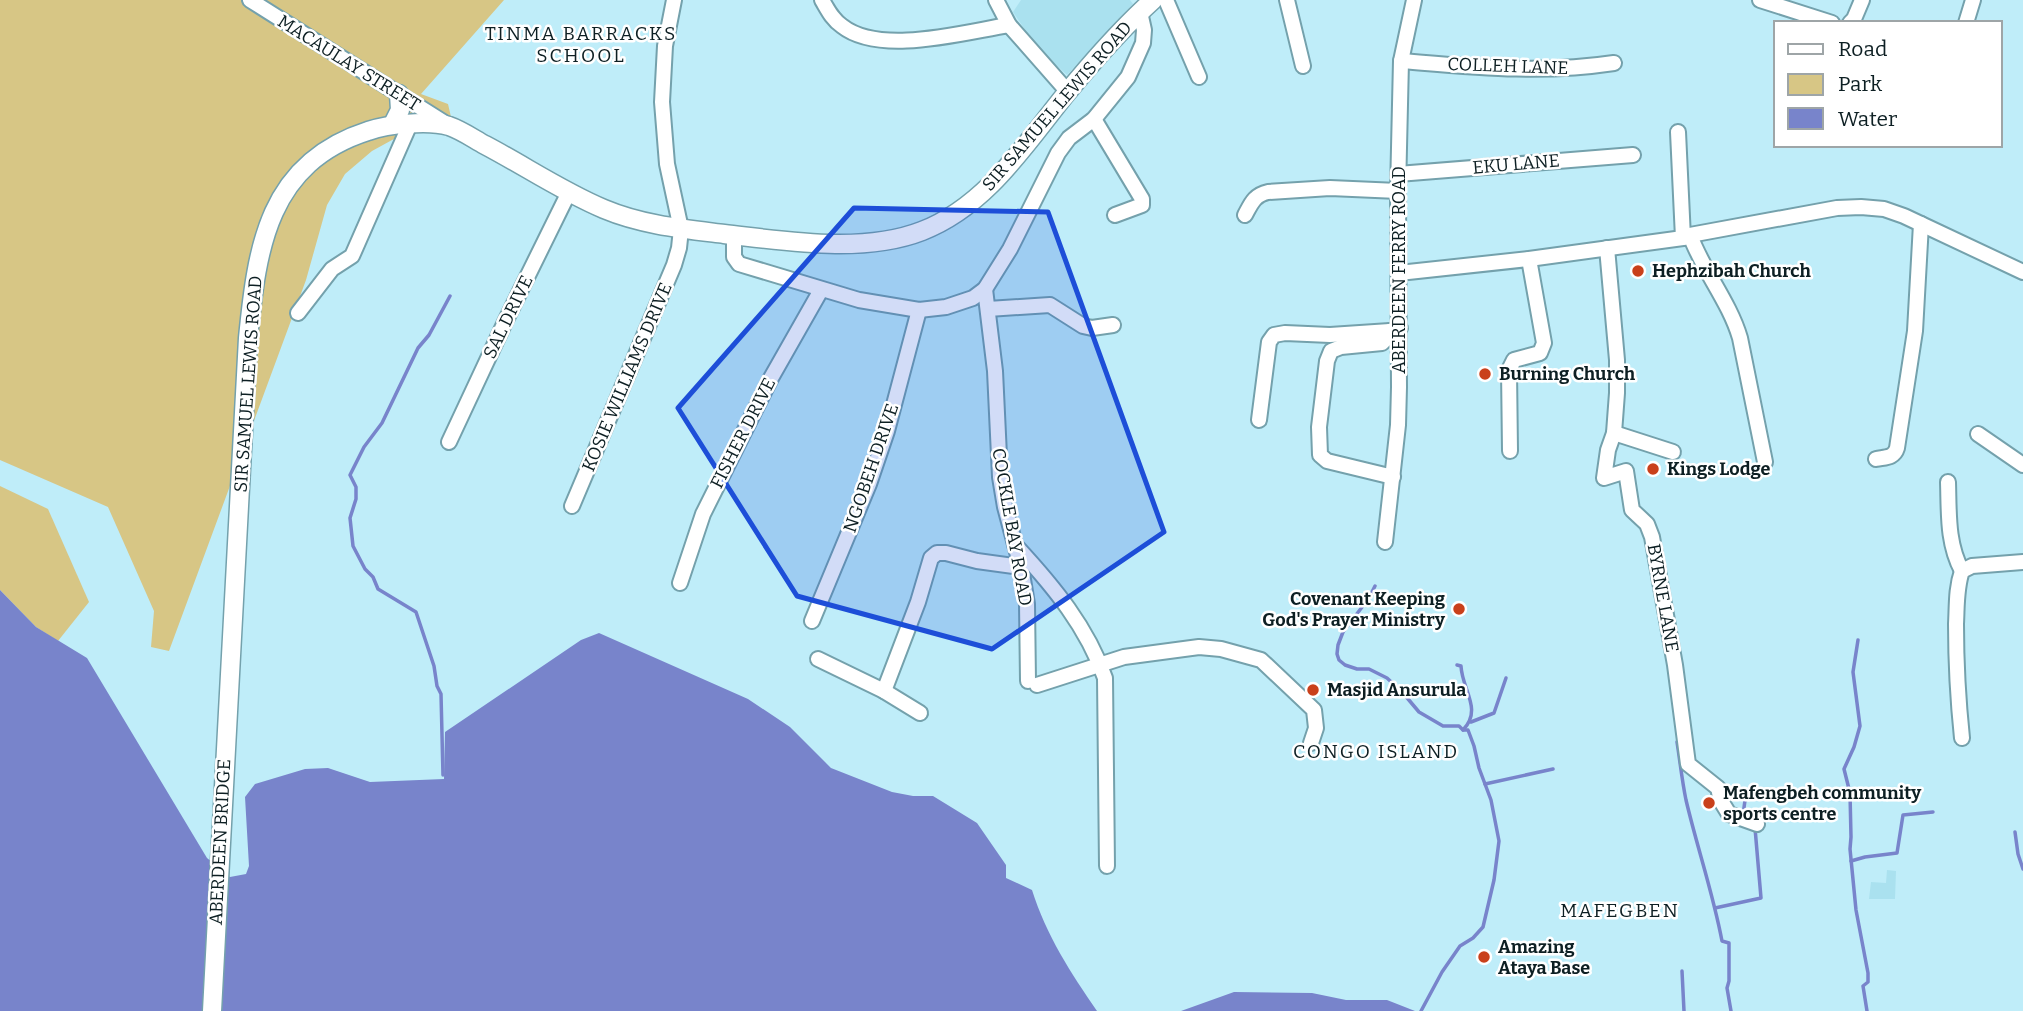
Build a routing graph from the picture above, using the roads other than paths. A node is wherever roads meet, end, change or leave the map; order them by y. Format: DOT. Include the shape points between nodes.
graph roads {
  1 [pos="250,0"];
  2 [pos="674,0"];
  3 [pos="822,0"];
  4 [pos="996,0"];
  5 [pos="1166,0"];
  6 [pos="1287,0"];
  7 [pos="1414,0"];
  8 [pos="1759,0"];
  9 [pos="1862,0"];
  10 [pos="1973,0"];
  11 [pos="1146,6"];
  12 [pos="1826,21"];
  13 [pos="1852,21"];
  14 [pos="1967,21"];
  15 [pos="1009,25"];
  16 [pos="1401,61"];
  17 [pos="1615,63"];
  18 [pos="1303,66"];
  19 [pos="1199,77"];
  20 [pos="1068,92"];
  21 [pos="400,94"];
  22 [pos="1094,119"];
  23 [pos="402,124"];
  24 [pos="449,126"];
  25 [pos="1678,132"];
  26 [pos="1633,155"];
  27 [pos="1398,174"];
  28 [pos="1398,191"];
  29 [pos="569,192"];
  30 [pos="1115,215"];
  31 [pos="1245,215"];
  32 [pos="1921,224"];
  33 [pos="681,229"];
  34 [pos="734,235"];
  35 [pos="1686,237"];
  36 [pos="1607,248"];
  37 [pos="1529,259"];
  38 [pos="2023,272"];
  39 [pos="1399,273"];
  40 [pos="985,289"];
  41 [pos="821,290"];
  42 [pos="988,309"];
  43 [pos="919,310"];
  44 [pos="298,313"];
  45 [pos="1114,325"];
  46 [pos="1395,330"];
  47 [pos="1259,420"];
  48 [pos="1615,433"];
  49 [pos="1978,434"];
  50 [pos="449,442"];
  51 [pos="1510,451"];
  52 [pos="1673,452"];
  53 [pos="1876,459"];
  54 [pos="1765,462"];
  55 [pos="2023,465"];
  56 [pos="1392,477"];
  57 [pos="1948,482"];
  58 [pos="572,506"];
  59 [pos="1385,542"];
  60 [pos="1016,546"];
  61 [pos="2023,562"];
  62 [pos="1021,567"];
  63 [pos="1962,571"];
  64 [pos="680,583"];
  65 [pos="812,621"];
  66 [pos="818,659"];
  67 [pos="1100,664"];
  68 [pos="229,674"];
  69 [pos="884,691"];
  70 [pos="919,713"];
  71 [pos="1962,738"];
  72 [pos="1311,743"];
  73 [pos="1757,824"];
  74 [pos="1107,866"];
  75 [pos="212,1011"];
  1 -- 21 [label="street, MACAULAY STREET"];
  2 -- 33 [label="street" via="665,46 662,102 667,163"];
  3 -- 15 [label="street" via="844,28 883,41 912,41"];
  4 -- 15 [label="street"];
  5 -- 19 [label="street"];
  6 -- 18 [label="street"];
  7 -- 16 [label="street, ABERDEEN FERRY ROAD"];
  8 -- 12 [label="street"];
  9 -- 13 [label="street"];
  10 -- 14 [label="street"];
  11 -- 20 [label="main road, SIR SAMUEL LEWIS ROAD"];
  11 -- 22 [label="street" via="1138,57"];
  15 -- 20 [label="street"];
  16 -- 17 [label="street, COLLEH LANE" via="1544,70"];
  16 -- 27 [label="street, ABERDEEN FERRY ROAD"];
  20 -- 34 [label="main road, SIR SAMUEL LEWIS ROAD" via="982,194 922,231 854,243"];
  21 -- 23 [label="main road"];
  21 -- 24 [label="street, MACAULAY STREET"];
  22 -- 30 [label="street" via="1142,199 1142,205"];
  22 -- 40 [label="street" via="1058,153"];
  23 -- 24 [label="main road, SIR SAMUEL LEWIS ROAD"];
  23 -- 44 [label="street" via="352,256 332,269"];
  23 -- 68 [label="main road, SIR SAMUEL LEWIS ROAD" via="342,140 312,158 292,180 265,234 248,338"];
  24 -- 29 [label="main road, SIR SAMUEL LEWIS ROAD"];
  25 -- 35 [label="street"];
  26 -- 27 [label="street, EKU LANE"];
  27 -- 28 [label="street, ABERDEEN FERRY ROAD"];
  28 -- 31 [label="street" via="1330,188 1268,192 1259,194"];
  28 -- 39 [label="street, ABERDEEN FERRY ROAD"];
  29 -- 33 [label="main road, SIR SAMUEL LEWIS ROAD" via="632,219"];
  29 -- 50 [label="street, SAL DRIVE"];
  32 -- 35 [label="street" via="1884,209 1837,208"];
  32 -- 38 [label="street"];
  32 -- 53 [label="street" via="1915,331 1897,448 1891,457"];
  33 -- 34 [label="main road, SIR SAMUEL LEWIS ROAD"];
  33 -- 58 [label="street, KOSIE WILLIAMS DRIVE" via="674,265"];
  34 -- 41 [label="street" via="734,257 739,264"];
  35 -- 36 [label="street"];
  35 -- 54 [label="street" via="1735,322"];
  36 -- 37 [label="street"];
  36 -- 48 [label="street, BYRNE LANE" via="1618,360"];
  37 -- 39 [label="street"];
  37 -- 51 [label="street" via="1544,343 1540,353 1514,360 1509,370"];
  39 -- 46 [label="street, ABERDEEN FERRY ROAD"];
  40 -- 42 [label="street, COCKLE BAY ROAD"];
  40 -- 43 [label="street" via="959,303"];
  41 -- 43 [label="street"];
  41 -- 64 [label="street, FISHER DRIVE" via="703,514"];
  42 -- 45 [label="street" via="1049,305 1083,326"];
  42 -- 60 [label="street, COCKLE BAY ROAD" via="1000,477"];
  43 -- 65 [label="street, NGOBEH DRIVE" via="870,484"];
  46 -- 47 [label="street" via="1274,335 1269,342"];
  46 -- 56 [label="street, ABERDEEN FERRY ROAD" via="1398,425"];
  46 -- 56 [label="street" via="1382,343 1331,351 1319,446 1327,461"];
  48 -- 52 [label="street"];
  48 -- 73 [label="street, BYRNE LANE" via="1604,478 1626,471 1632,510 1647,524 1652,537 1688,764 1718,788 1729,814"];
  49 -- 55 [label="street"];
  56 -- 59 [label="street, ABERDEEN FERRY ROAD"];
  57 -- 63 [label="street" via="1949,535"];
  60 -- 62 [label="street, COCKLE BAY ROAD"];
  60 -- 67 [label="street" via="1069,607"];
  61 -- 63 [label="street"];
  62 -- 67 [label="street, COCKLE BAY ROAD" via="1033,683"];
  62 -- 69 [label="street" via="946,553 930,558"];
  63 -- 71 [label="street" via="1957,584 1956,650"];
  66 -- 69 [label="street"];
  67 -- 72 [label="street" via="1199,647 1261,660 1314,710 1316,728"];
  67 -- 74 [label="street" via="1105,678"];
  68 -- 75 [label="main road, ABERDEEN BRIDGE"];
  69 -- 70 [label="street"];
}
